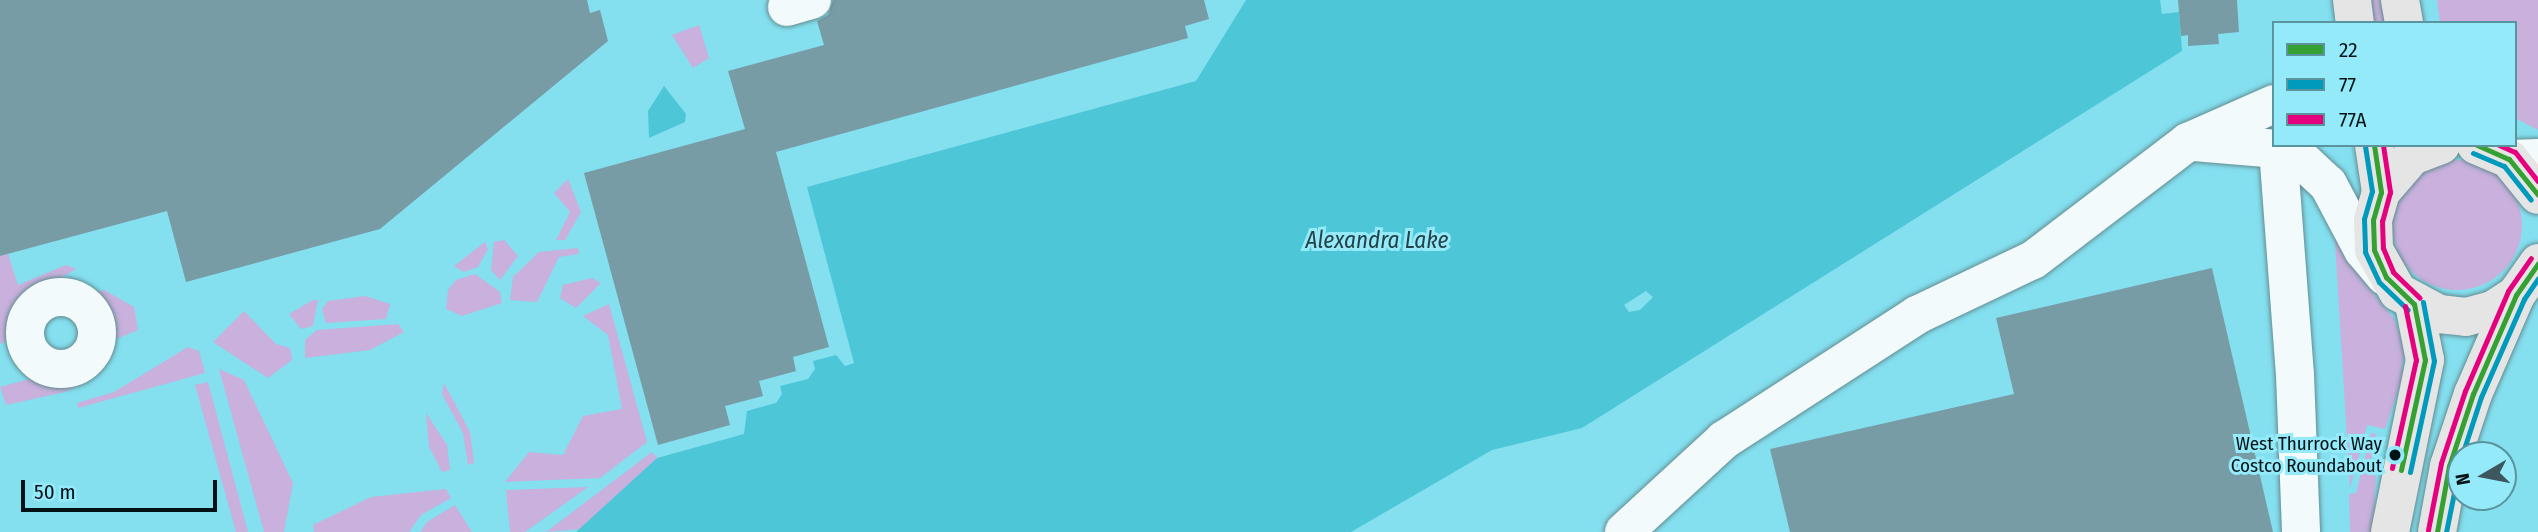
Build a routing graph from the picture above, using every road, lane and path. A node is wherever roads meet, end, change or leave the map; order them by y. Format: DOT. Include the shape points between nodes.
graph roads {
  1 [pos="2352,0"];
  2 [pos="2400,0"];
  3 [pos="2356,21"];
  4 [pos="2404,21"];
  5 [pos="2272,105"];
  6 [pos="2188,142"];
  7 [pos="2374,147"];
  8 [pos="2436,147"];
  9 [pos="2277,149"];
  10 [pos="2508,154"];
  11 [pos="2381,192"];
  12 [pos="2538,195"];
  13 [pos="2538,263"];
  14 [pos="2386,277"];
  15 [pos="2516,295"];
  16 [pos="2414,304"];
  17 [pos="1625,532"];
  18 [pos="2301,532"];
  19 [pos="2390,532"];
  20 [pos="2437,532"];
  1 -- 3 [label="main road"];
  2 -- 4 [label="main road"];
  5 -- 6 [label="lane"];
  6 -- 9 [label="lane" via="2236,142"];
  6 -- 17 [label="lane" via="2033,260 1917,316 1724,440"];
  7 -- 11 [label="main road"];
  8 -- 11 [label="main road" via="2412,156"];
  9 -- 14 [label="lane" via="2304,162 2328,184 2363,250"];
  9 -- 18 [label="lane" via="2295,375"];
  10 -- 12 [label="main road"];
  11 -- 14 [label="main road" via="2373,220 2374,250"];
  13 -- 15 [label="main road"];
  14 -- 16 [label="main road"];
  15 -- 16 [label="main road" via="2493,310 2466,317 2439,314"];
  15 -- 20 [label="main road" via="2465,418 2449,466"];
  16 -- 19 [label="main road" via="2425,360"];
}
